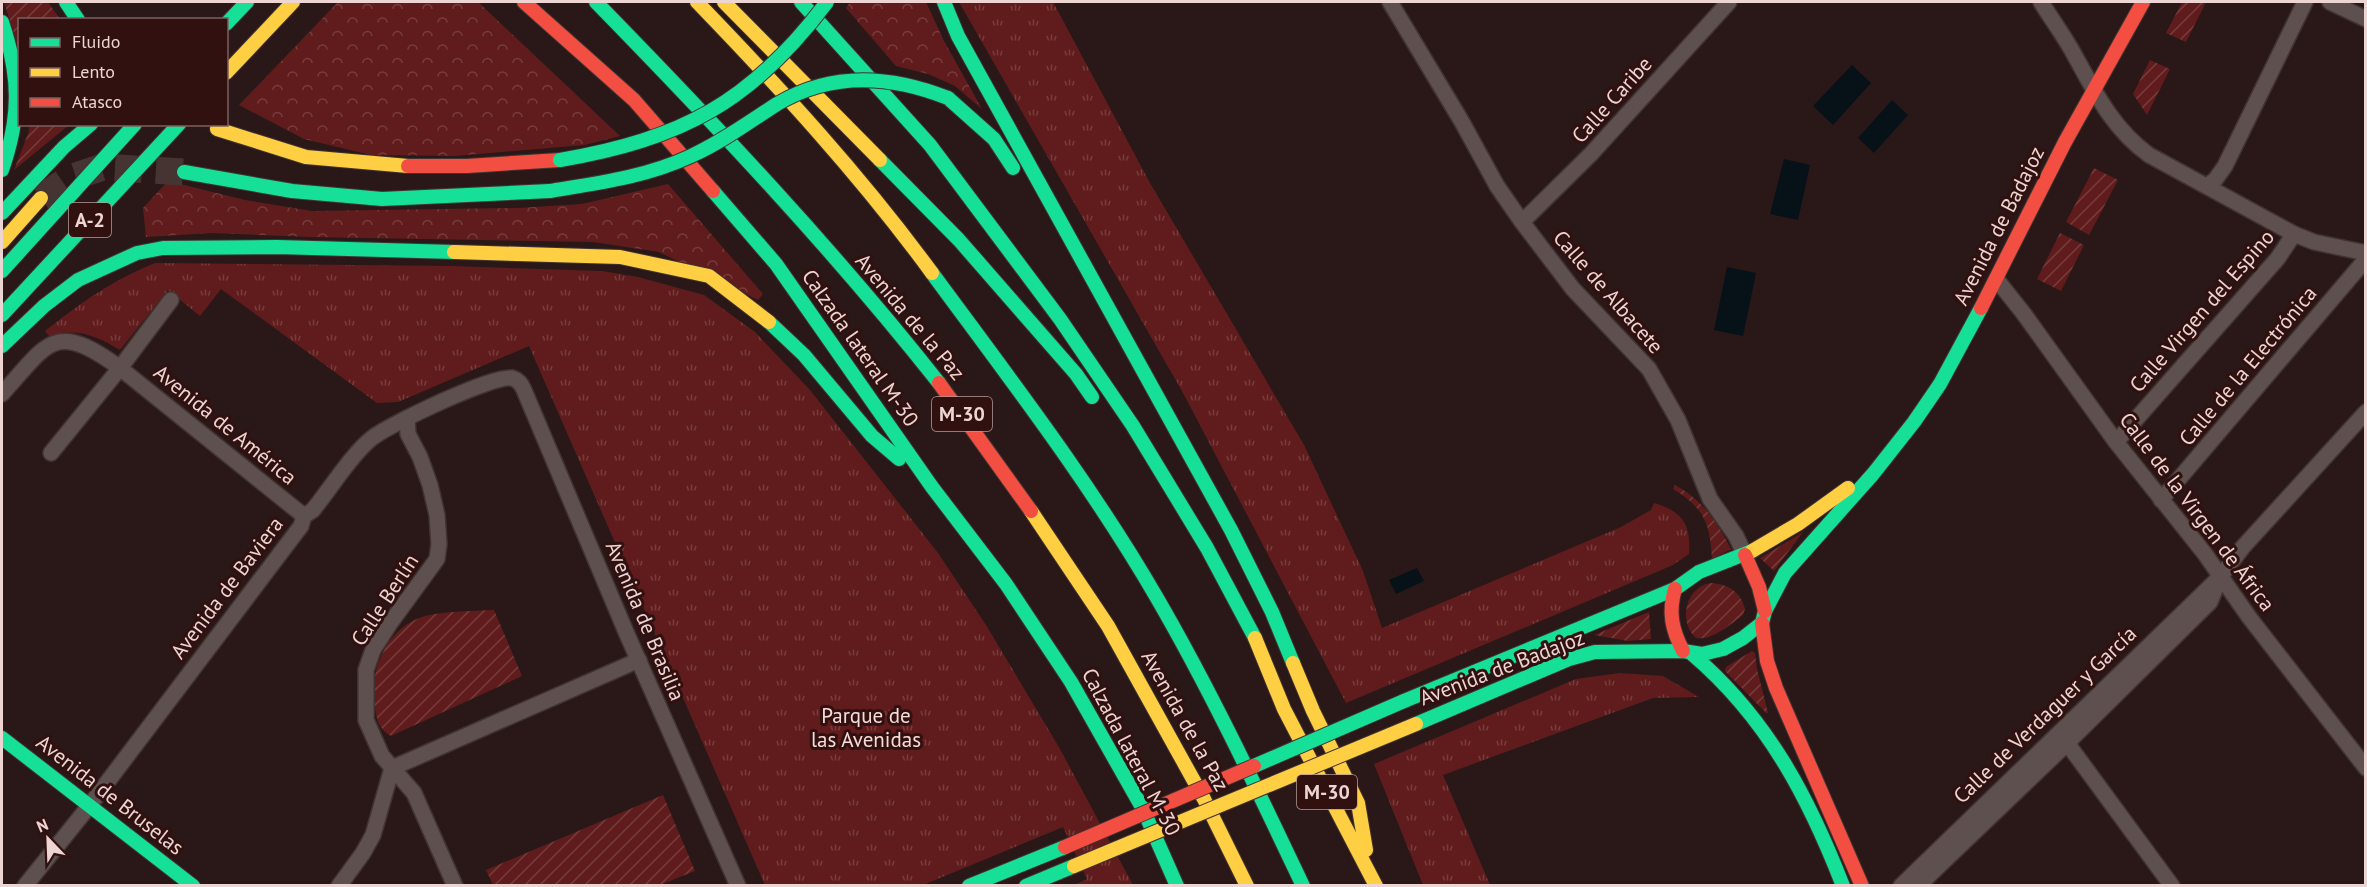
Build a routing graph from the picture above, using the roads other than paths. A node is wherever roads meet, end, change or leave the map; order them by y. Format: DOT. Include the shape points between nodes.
graph roads {
  1 [pos="66,2"];
  2 [pos="247,2"];
  3 [pos="293,2"];
  4 [pos="303,2"];
  5 [pos="524,2"];
  6 [pos="596,2"];
  7 [pos="697,2"];
  8 [pos="724,2"];
  9 [pos="801,2"];
  10 [pos="827,2"];
  11 [pos="944,2"];
  12 [pos="1390,2"];
  13 [pos="1729,2"];
  14 [pos="2041,2"];
  15 [pos="2143,2"];
  16 [pos="2305,2"];
  17 [pos="2330,2"];
  18 [pos="77,18"];
  19 [pos="2366,19"];
  20 [pos="2,22"];
  21 [pos="228,22"];
  22 [pos="274,22"];
  23 [pos="228,71"];
  24 [pos="18,86"];
  25 [pos="2093,90"];
  26 [pos="18,99"];
  27 [pos="89,126"];
  28 [pos="133,126"];
  29 [pos="177,126"];
  30 [pos="217,129"];
  31 [pos="2,170"];
  32 [pos="184,172"];
  33 [pos="2207,186"];
  34 [pos="41,198"];
  35 [pos="2,213"];
  36 [pos="1522,222"];
  37 [pos="2294,234"];
  38 [pos="2,242"];
  39 [pos="2366,253"];
  40 [pos="2366,259"];
  41 [pos="2,271"];
  42 [pos="1996,280"];
  43 [pos="171,300"];
  44 [pos="2,315"];
  45 [pos="2,346"];
  46 [pos="120,368"];
  47 [pos="510,378"];
  48 [pos="1151,383"];
  49 [pos="2,394"];
  50 [pos="1104,412"];
  51 [pos="2366,412"];
  52 [pos="407,418"];
  53 [pos="2360,429"];
  54 [pos="2116,442"];
  55 [pos="51,453"];
  56 [pos="1881,462"];
  57 [pos="932,487"];
  58 [pos="2162,500"];
  59 [pos="304,516"];
  60 [pos="1745,555"];
  61 [pos="2220,577"];
  62 [pos="1675,589"];
  63 [pos="1225,611"];
  64 [pos="1763,617"];
  65 [pos="1687,653"];
  66 [pos="639,660"];
  67 [pos="1284,709"];
  68 [pos="2,738"];
  69 [pos="2061,739"];
  70 [pos="392,768"];
  71 [pos="2366,768"];
  72 [pos="90,805"];
  73 [pos="1164,858"];
  74 [pos="1373,880"];
  75 [pos="25,885"];
  76 [pos="193,885"];
  77 [pos="339,885"];
  78 [pos="454,885"];
  79 [pos="738,885"];
  80 [pos="969,885"];
  81 [pos="1026,885"];
  82 [pos="1168,885"];
  83 [pos="1177,885"];
  84 [pos="1247,885"];
  85 [pos="1303,885"];
  86 [pos="1843,885"];
  87 [pos="1862,885"];
  88 [pos="1901,885"];
  89 [pos="1918,885"];
  90 [pos="2172,885"];
  1 -- 18 [label="main road"];
  2 -- 21 [label="main road"];
  3 -- 22 [label="main road"];
  4 -- 22 [label="main road"];
  5 -- 57 [label="main road, Calzada lateral M-30" via="634,100 776,264"];
  6 -- 84 [label="main road, Avenida de la Paz / M-30" via="696,104 852,278 961,411 1108,626"];
  7 -- 85 [label="main road, Avenida de la Paz / M-30" via="782,90 903,233 1066,455 1157,598 1238,750"];
  8 -- 50 [label="main road" via="959,240 1076,374"];
  9 -- 67 [label="main road, M-30" via="930,145 1060,319 1133,426 1207,548 1253,633"];
  10 -- 30 [label="main road, bridge" via="793,45 735,96 675,130 598,155 467,166 392,166 306,157"];
  11 -- 48 [label="main road" via="958,36"];
  12 -- 36 [label="street, Calle de Albacete"];
  13 -- 36 [label="street, Calle Caribe" via="1591,154"];
  14 -- 25 [label="street"];
  15 -- 25 [label="main road, Avenida de Badajoz"];
  16 -- 33 [label="street" via="2226,166"];
  17 -- 19 [label="street"];
  20 -- 24 [label="main road"];
  22 -- 23 [label="main road"];
  25 -- 33 [label="street" via="2115,124 2135,145"];
  25 -- 42 [label="main road, Avenida de Badajoz"];
  26 -- 31 [label="main road" via="13,142"];
  27 -- 35 [label="main road"];
  28 -- 41 [label="main road, A-2"];
  29 -- 44 [label="main road, A-2"];
  32 -- 48 [label="main road, bridge" via="292,192 382,198 550,191 622,180 673,164 717,143 799,92 859,78 897,80 948,98 994,139"];
  33 -- 37 [label="street"];
  34 -- 38 [label="main road"];
  36 -- 60 [label="street, Calle de Albacete" via="1573,289 1649,369 1678,420 1710,500"];
  37 -- 39 [label="street"];
  37 -- 54 [label="street, Calle Virgen del Espino" via="2278,258"];
  40 -- 58 [label="street, Calle de la Electrónica"];
  42 -- 54 [label="street, Calle de la Virgen de África"];
  42 -- 56 [label="main road, Avenida de Badajoz" via="1940,384"];
  43 -- 46 [label="street, Avenida de América"];
  45 -- 57 [label="main road" via="78,280 137,252 163,248 620,256 709,276 759,312 804,355 872,436"];
  46 -- 49 [label="street, Avenida de América" via="95,350 64,340 50,344"];
  46 -- 55 [label="street, Avenida de América"];
  46 -- 59 [label="street, Avenida de América"];
  47 -- 52 [label="street, Avenida de Baviera" via="494,380"];
  47 -- 66 [label="street, Avenida de Brasilia" via="524,390"];
  48 -- 74 [label="main road" via="1272,612 1313,711 1358,803"];
  51 -- 53 [label="street, Calle de Verdaguer y García"];
  52 -- 59 [label="street, Avenida de Baviera" via="364,446"];
  52 -- 70 [label="street, Calle Berlín" via="408,434 430,485 439,544 437,559 373,650 366,670 366,720 375,744"];
  53 -- 61 [label="street, Calle de Verdaguer y García" via="2243,547"];
  54 -- 58 [label="street, Calle de la Virgen de África"];
  56 -- 60 [label="main road, Avenida de Badajoz" via="1819,510"];
  56 -- 64 [label="main road, Avenida de Badajoz" via="1785,573"];
  57 -- 73 [label="main road, Calzada lateral M-30" via="1006,584 1071,682 1143,808"];
  58 -- 61 [label="street, Calle de la Virgen de África"];
  59 -- 72 [label="street, Avenida de Baviera" via="301,526"];
  60 -- 62 [label="main road, Avenida de Badajoz" via="1690,577"];
  60 -- 64 [label="main road" via="1760,587"];
  61 -- 69 [label="street, Calle de Verdaguer y García" via="2211,602"];
  61 -- 71 [label="street, Calle de la Virgen de África"];
  62 -- 65 [label="main road" via="1673,633"];
  62 -- 80 [label="main road, Avenida de Badajoz, bridge"];
  63 -- 67 [label="main road" via="1255,668"];
  64 -- 65 [label="main road, Avenida de Badajoz" via="1735,644 1710,653"];
  64 -- 87 [label="main road" via="1767,661 1776,688"];
  65 -- 81 [label="main road, Avenida de Badajoz, bridge" via="1594,652 1569,659"];
  65 -- 86 [label="main road" via="1738,697 1788,766"];
  66 -- 70 [label="street"];
  66 -- 79 [label="street, Avenida de Brasilia"];
  67 -- 74 [label="main road, M-30"];
  68 -- 72 [label="main road, Avenida de Bruselas"];
  69 -- 88 [label="street, Calle de Verdaguer y García"];
  69 -- 89 [label="street, Calle de Verdaguer y García"];
  69 -- 90 [label="street"];
  70 -- 77 [label="street" via="373,835"];
  70 -- 78 [label="street, Calle Berlín" via="414,793"];
  72 -- 75 [label="street, Avenida de Baviera"];
  72 -- 76 [label="main road, Avenida de Bruselas"];
  73 -- 82 [label="main road"];
  73 -- 83 [label="main road, Calzada lateral M-30"];
}
